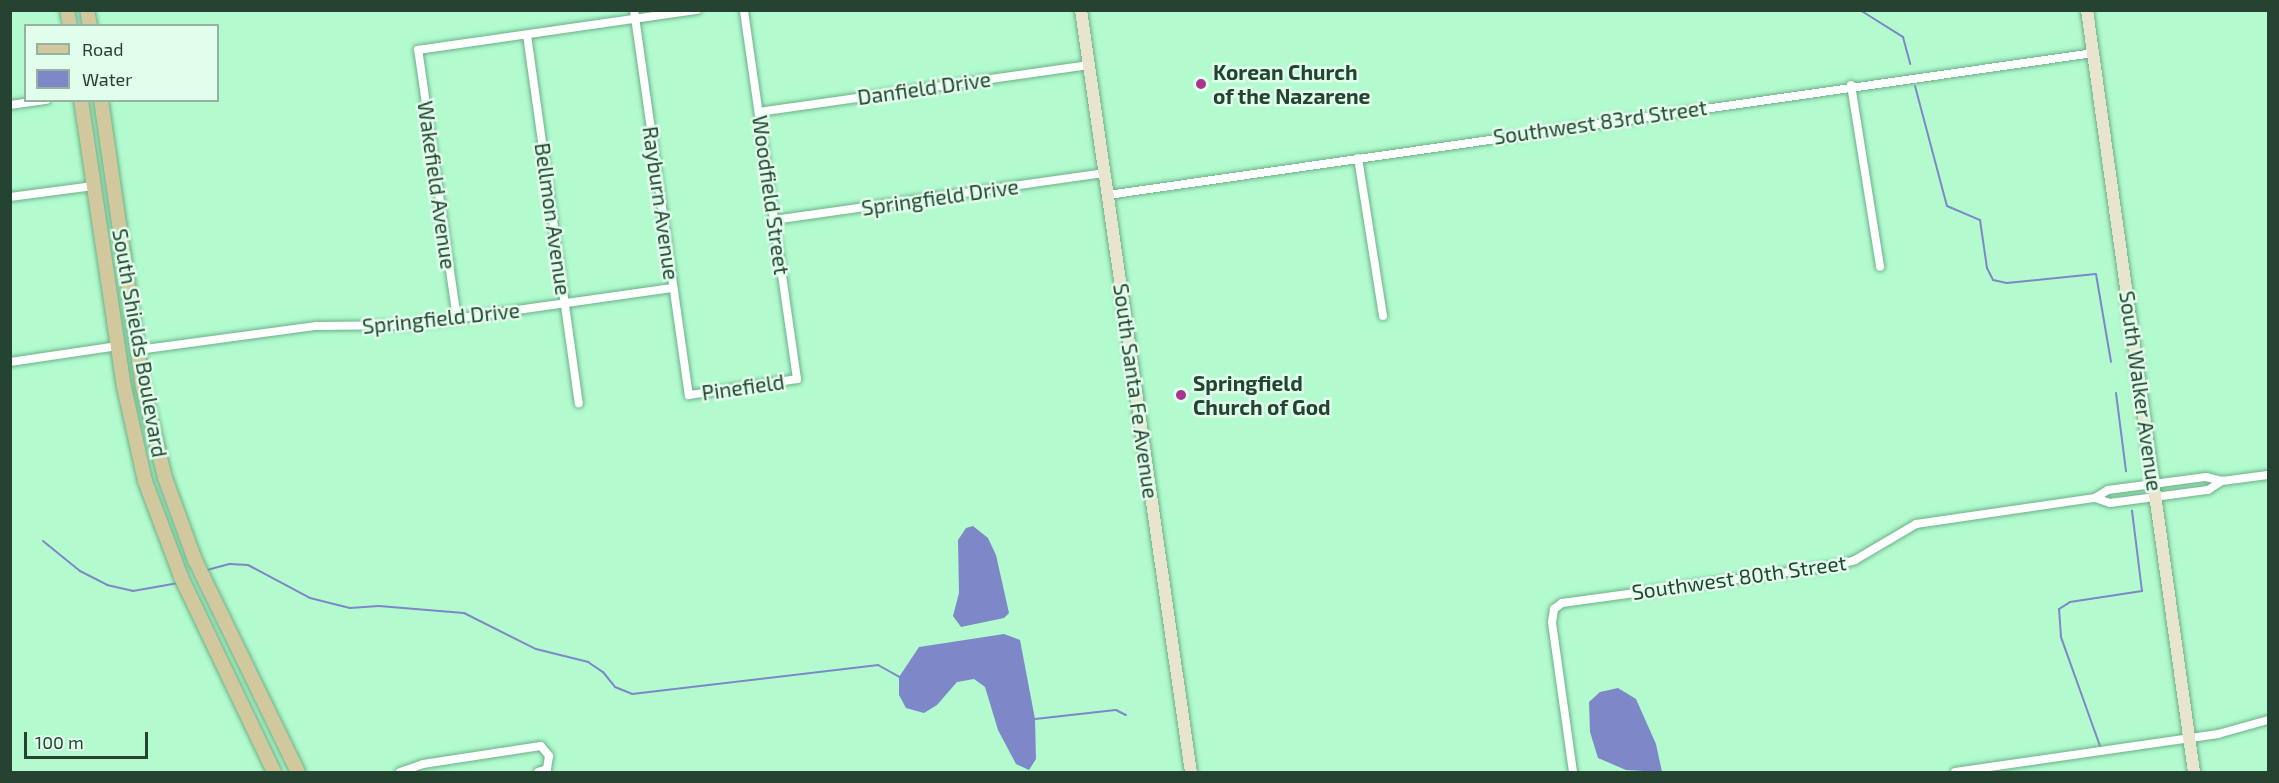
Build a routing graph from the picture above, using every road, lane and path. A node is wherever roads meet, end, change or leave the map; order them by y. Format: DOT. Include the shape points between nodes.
graph roads {
  1 [pos="697,10"];
  2 [pos="744,10"];
  3 [pos="1081,10"];
  4 [pos="2087,10"];
  5 [pos="635,15"];
  6 [pos="527,35"];
  7 [pos="2093,53"];
  8 [pos="1089,65"];
  9 [pos="1851,85"];
  10 [pos="32,102"];
  11 [pos="81,102"];
  12 [pos="101,102"];
  13 [pos="10,105"];
  14 [pos="759,112"];
  15 [pos="1358,158"];
  16 [pos="1105,173"];
  17 [pos="93,186"];
  18 [pos="1108,195"];
  19 [pos="10,197"];
  20 [pos="774,220"];
  21 [pos="1880,267"];
  22 [pos="673,288"];
  23 [pos="565,304"];
  24 [pos="1383,316"];
  25 [pos="457,319"];
  26 [pos="118,346"];
  27 [pos="138,350"];
  28 [pos="10,362"];
  29 [pos="798,379"];
  30 [pos="688,395"];
  31 [pos="579,403"];
  32 [pos="2268,475"];
  33 [pos="2222,481"];
  34 [pos="2154,490"];
  35 [pos="244,661"];
  36 [pos="227,670"];
  37 [pos="2268,720"];
  38 [pos="2188,739"];
  39 [pos="274,772"];
  40 [pos="298,772"];
  41 [pos="400,772"];
  42 [pos="538,772"];
  43 [pos="1191,772"];
  44 [pos="1573,772"];
  45 [pos="1955,772"];
  46 [pos="2194,772"];
  1 -- 5 [label="street"];
  2 -- 14 [label="street, Woodfield Street"];
  3 -- 8 [label="main road, South Santa Fe Avenue"];
  4 -- 7 [label="main road, South Walker Avenue"];
  5 -- 6 [label="street"];
  5 -- 22 [label="street, Rayburn Avenue"];
  6 -- 23 [label="street, Bellmon Avenue"];
  6 -- 25 [label="street, Wakefield Avenue" via="418,50"];
  7 -- 9 [label="street, Southwest 83rd Street"];
  7 -- 34 [label="main road, South Walker Avenue"];
  8 -- 14 [label="street, Danfield Drive"];
  8 -- 16 [label="main road, South Santa Fe Avenue"];
  9 -- 15 [label="street, Southwest 83rd Street"];
  9 -- 21 [label="street"];
  10 -- 13 [label="street"];
  11 -- 17 [label="main road, South Shields Boulevard"];
  12 -- 27 [label="main road, South Shields Boulevard"];
  14 -- 20 [label="street, Woodfield Street"];
  15 -- 18 [label="street, Southwest 83rd Street"];
  15 -- 24 [label="street"];
  16 -- 18 [label="main road, South Santa Fe Avenue"];
  16 -- 20 [label="street, Springfield Drive"];
  17 -- 19 [label="street"];
  17 -- 26 [label="main road, South Shields Boulevard"];
  18 -- 43 [label="main road, South Santa Fe Avenue"];
  20 -- 29 [label="street, Woodfield Street"];
  22 -- 23 [label="street, Springfield Drive"];
  22 -- 30 [label="street, Rayburn Avenue"];
  23 -- 25 [label="street, Springfield Drive"];
  23 -- 31 [label="street, Bellmon Avenue"];
  25 -- 27 [label="street, Springfield Drive" via="378,328 316,326"];
  26 -- 27 [label="main road"];
  26 -- 28 [label="street"];
  26 -- 36 [label="main road, South Shields Boulevard" via="133,437 155,512"];
  27 -- 35 [label="main road, South Shields Boulevard" via="153,433 174,507"];
  29 -- 30 [label="street, Pinefield"];
  32 -- 33 [label="street, Southwest 80th Street"];
  33 -- 34 [label="street, Southwest 80th Street" via="2206,477"];
  33 -- 34 [label="street, Southwest 80th Street" via="2208,490"];
  34 -- 38 [label="main road, South Walker Avenue"];
  34 -- 44 [label="street, Southwest 80th Street" via="2108,490 2095,498 1916,524 1856,560 1839,565 1573,602 1554,609 1552,622"];
  35 -- 36 [label="main road"];
  35 -- 40 [label="main road, South Shields Boulevard"];
  36 -- 39 [label="main road, South Shields Boulevard"];
  37 -- 38 [label="street"];
  38 -- 45 [label="street"];
  38 -- 46 [label="main road, South Walker Avenue"];
  41 -- 42 [label="street" via="411,766 534,746 544,748 549,756 547,769"];
}
